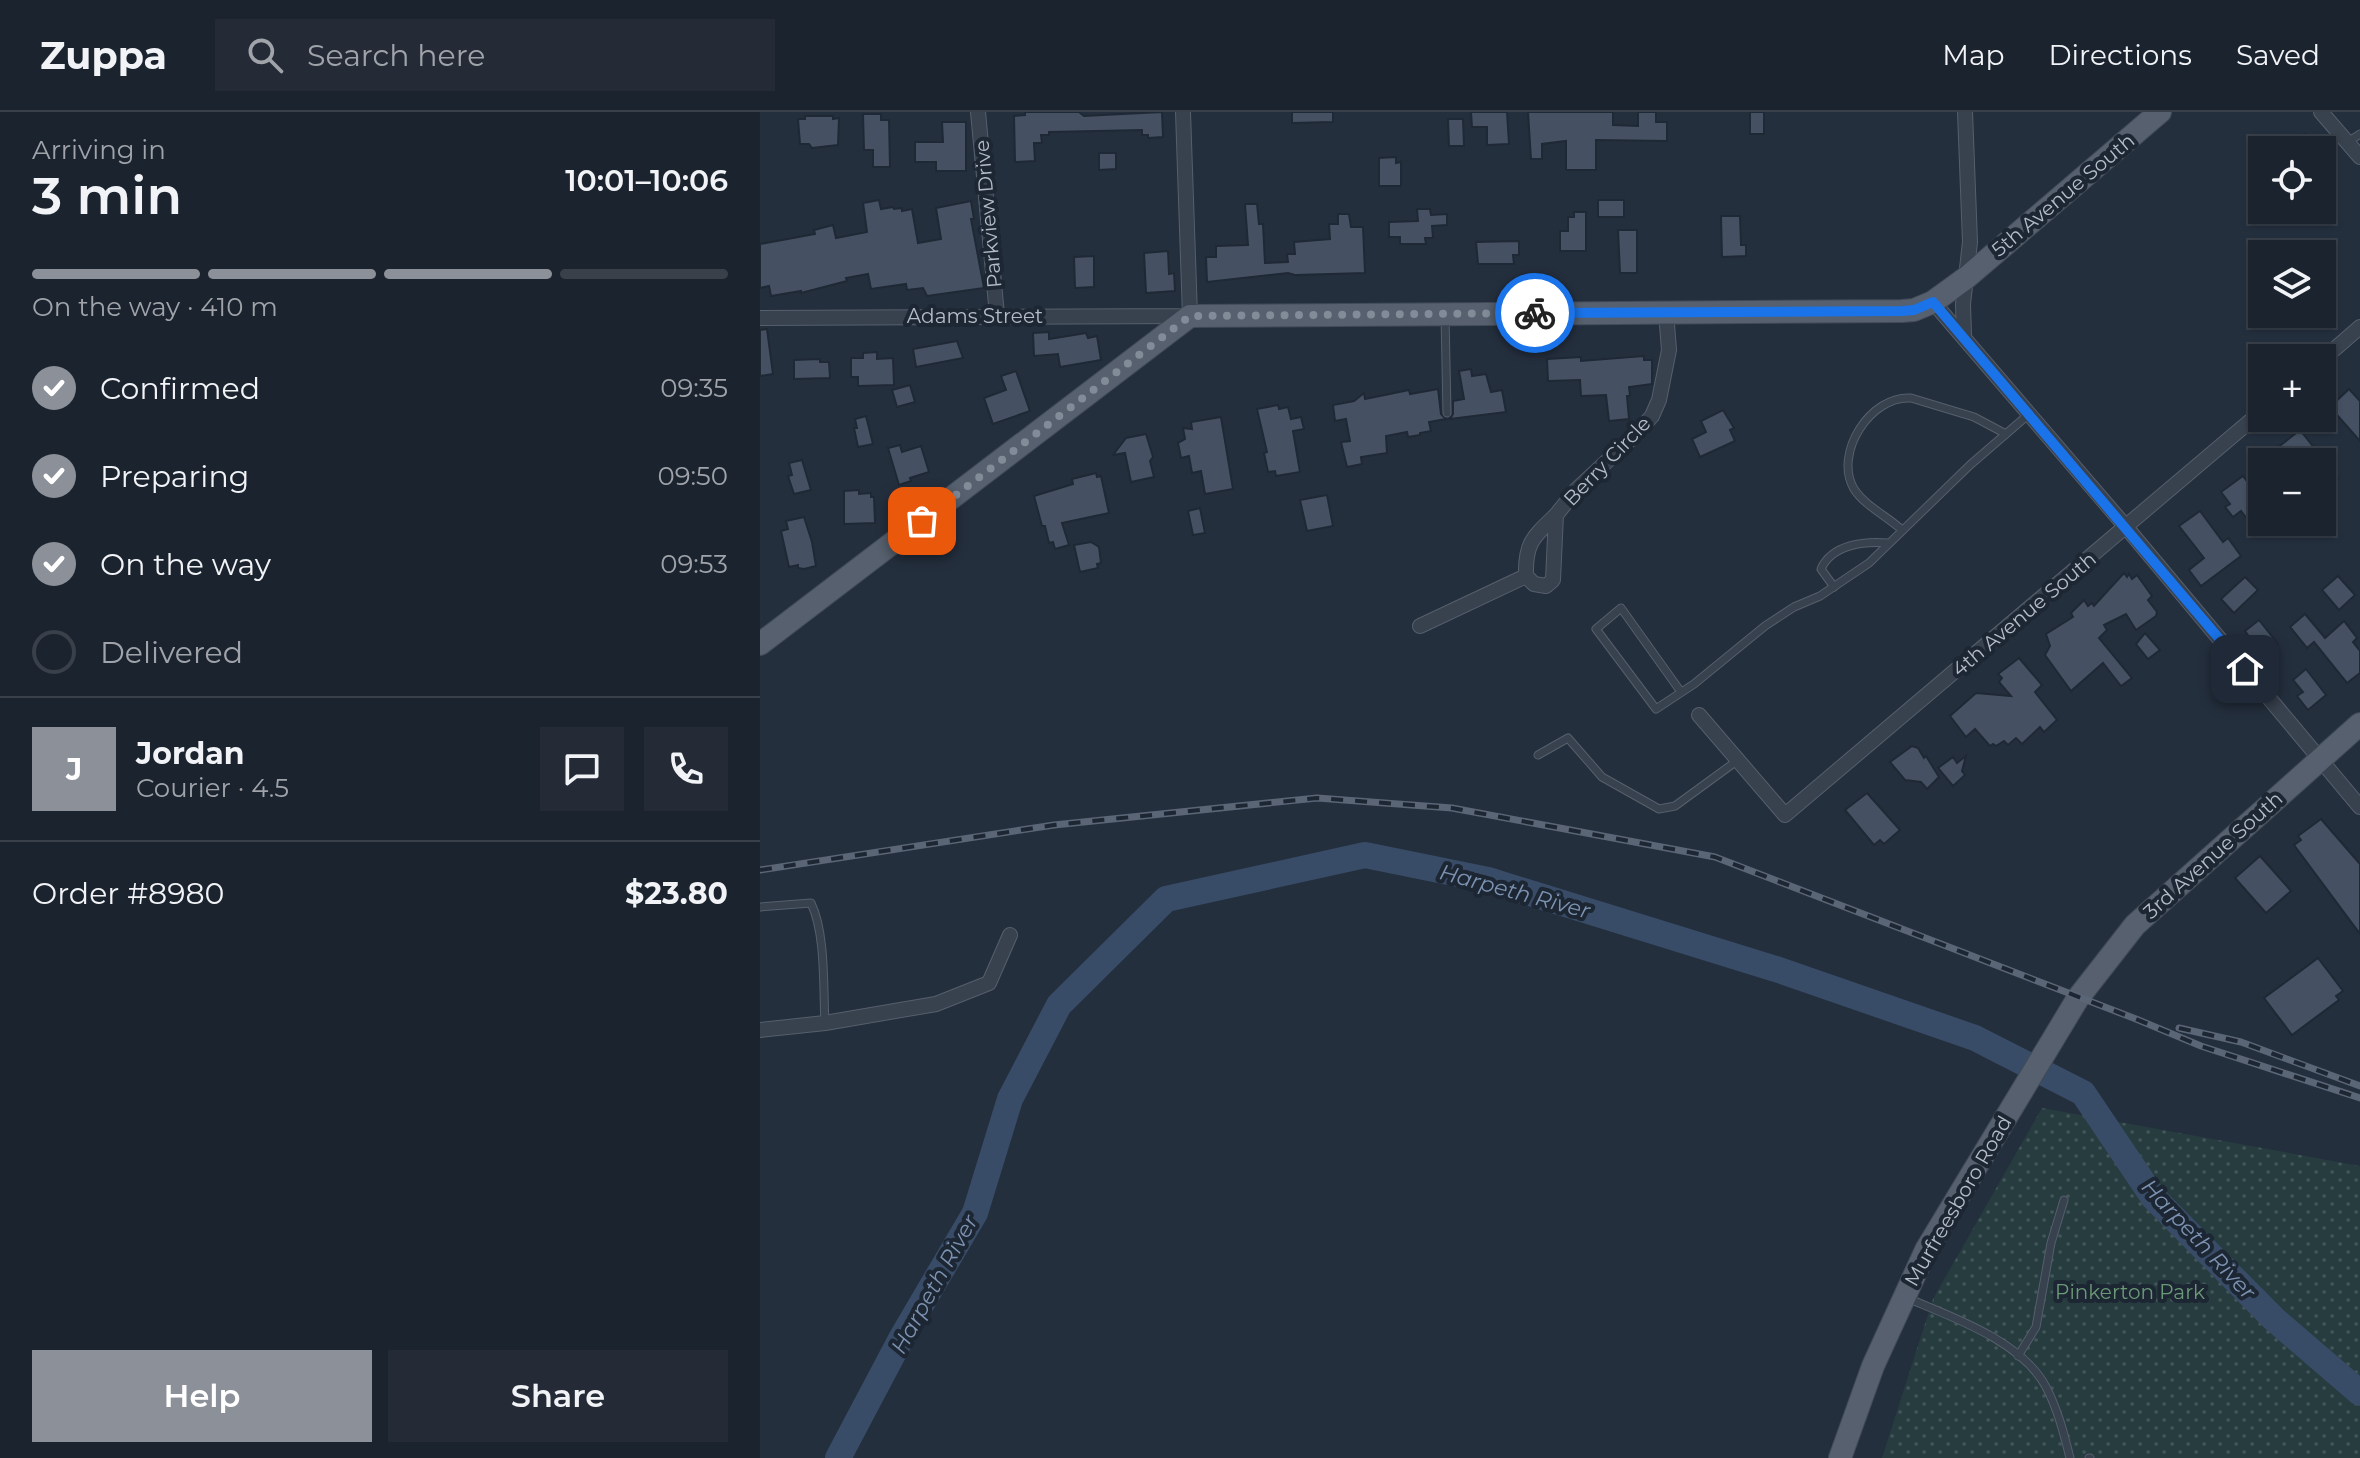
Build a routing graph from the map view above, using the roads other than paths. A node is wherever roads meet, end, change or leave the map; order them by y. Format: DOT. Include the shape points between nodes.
graph roads {
  1 [pos="978,112"];
  2 [pos="1183,112"];
  3 [pos="1965,112"];
  4 [pos="2160,112"];
  5 [pos="2321,112"];
  6 [pos="2354,138"];
  7 [pos="2360,157"];
  8 [pos="1966,278"];
  9 [pos="1933,302"];
  10 [pos="1666,312"];
  11 [pos="1445,314"];
  12 [pos="997,315"];
  13 [pos="1190,316"];
  14 [pos="760,318"];
  15 [pos="2360,327"];
  16 [pos="1964,335"];
  17 [pos="2336,348"];
  18 [pos="1447,413"];
  19 [pos="2029,414"];
  20 [pos="2248,423"];
  21 [pos="2006,434"];
  22 [pos="1556,515"];
  23 [pos="2126,527"];
  24 [pos="1902,530"];
  25 [pos="1888,543"];
  26 [pos="1526,576"];
  27 [pos="1834,587"];
  28 [pos="1420,626"];
  29 [pos="760,644"];
  30 [pos="1681,692"];
  31 [pos="1699,715"];
  32 [pos="2360,724"];
  33 [pos="1538,755"];
  34 [pos="2321,758"];
  35 [pos="1738,760"];
  36 [pos="2360,807"];
  37 [pos="760,907"];
  38 [pos="1010,935"];
  39 [pos="2074,1003"];
  40 [pos="825,1023"];
  41 [pos="760,1030"];
  42 [pos="2064,1200"];
  43 [pos="1904,1297"];
  44 [pos="2018,1356"];
  45 [pos="1844,1457"];
  46 [pos="2070,1458"];
  1 -- 12 [label="street, Parkview Drive"];
  2 -- 13 [label="street"];
  3 -- 8 [label="street" via="1970,242"];
  4 -- 8 [label="main road, 5th Avenue South"];
  5 -- 6 [label="street"];
  6 -- 7 [label="street"];
  8 -- 9 [label="main road, 5th Avenue South"];
  8 -- 16 [label="street"];
  9 -- 10 [label="main road" via="1902,311"];
  9 -- 16 [label="street"];
  10 -- 11 [label="main road"];
  10 -- 22 [label="street, Berry Circle" via="1669,350 1652,416"];
  11 -- 13 [label="main road"];
  11 -- 18 [label="lane"];
  12 -- 13 [label="street, Adams Street"];
  12 -- 14 [label="street, Adams Street"];
  13 -- 29 [label="main road"];
  15 -- 17 [label="street"];
  16 -- 19 [label="street"];
  19 -- 21 [label="lane"];
  19 -- 23 [label="street"];
  20 -- 23 [label="street, 4th Avenue South"];
  21 -- 24 [label="lane"];
  21 -- 24 [label="lane" via="1974,417 1902,397 1861,423 1851,452 1850,481 1863,500"];
  22 -- 26 [label="street, Berry Circle" via="1525,554"];
  22 -- 26 [label="street, Berry Circle" via="1553,580 1546,586"];
  23 -- 34 [label="street"];
  23 -- 35 [label="street, 4th Avenue South" via="1785,815"];
  24 -- 25 [label="lane"];
  25 -- 27 [label="lane"];
  25 -- 27 [label="lane" via="1856,544 1824,562 1821,569"];
  26 -- 28 [label="street"];
  27 -- 30 [label="lane" via="1765,626"];
  30 -- 30 [label="lane" via="1656,709 1596,629 1621,608"];
  31 -- 35 [label="street"];
  32 -- 34 [label="main road, 3rd Avenue South"];
  33 -- 35 [label="lane" via="1568,738 1602,777 1659,809 1675,806"];
  34 -- 36 [label="street"];
  34 -- 39 [label="main road, 3rd Avenue South" via="2135,925"];
  37 -- 40 [label="lane" via="811,903"];
  38 -- 40 [label="street" via="989,983 936,1004"];
  39 -- 43 [label="main road, Murfreesboro Road" via="1926,1250"];
  40 -- 41 [label="street"];
  42 -- 44 [label="lane" via="2036,1327"];
  43 -- 44 [label="lane" via="1964,1321"];
  43 -- 45 [label="main road, Murfreesboro Road" via="1873,1366"];
  44 -- 46 [label="lane" via="2045,1385"];
}
